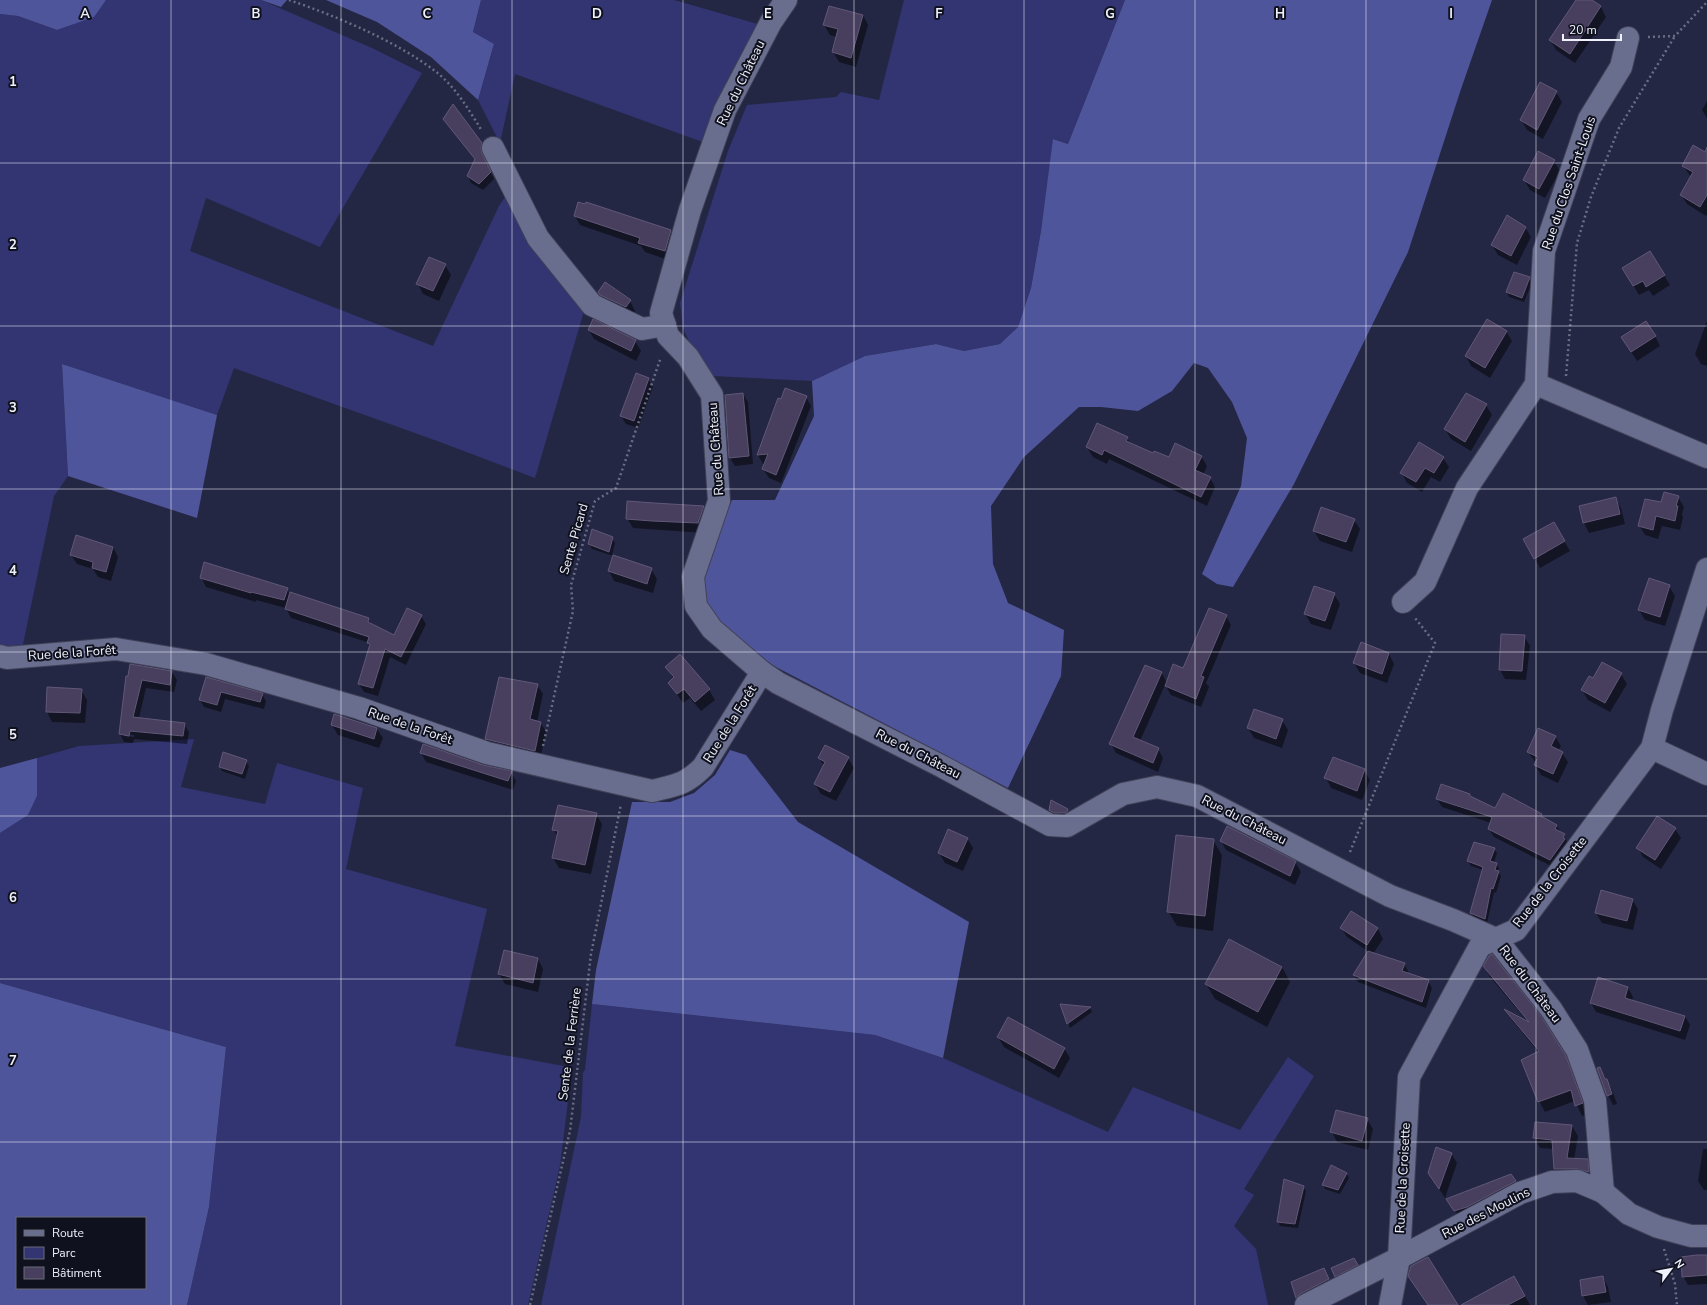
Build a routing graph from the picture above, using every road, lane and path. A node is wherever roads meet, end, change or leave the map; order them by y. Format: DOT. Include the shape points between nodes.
graph roads {
  1 [pos="289,0"];
  2 [pos="786,0"];
  3 [pos="1707,2"];
  4 [pos="1676,36"];
  5 [pos="1628,38"];
  6 [pos="493,148"];
  7 [pos="666,330"];
  8 [pos="1536,384"];
  9 [pos="1564,397"];
  10 [pos="1707,457"];
  11 [pos="1707,569"];
  12 [pos="1403,602"];
  13 [pos="0,656"];
  14 [pos="762,672"];
  15 [pos="1652,748"];
  16 [pos="538,764"];
  17 [pos="1707,774"];
  18 [pos="626,784"];
  19 [pos="1342,871"];
  20 [pos="1496,939"];
  21 [pos="1603,1192"];
  22 [pos="1658,1227"];
  23 [pos="1707,1236"];
  24 [pos="1399,1258"];
  25 [pos="530,1305"];
  26 [pos="1306,1305"];
  27 [pos="1390,1305"];
  28 [pos="1677,1305"];
  1 -- 6 [label="path" via="321,11 398,47 436,72 462,99"];
  2 -- 7 [label="street, Rue du Château" via="770,22 725,110 690,210 661,313"];
  3 -- 4 [label="path"];
  4 -- 5 [label="path"];
  4 -- 9 [label="path" via="1619,128 1591,197 1577,243"];
  5 -- 8 [label="street, Rue du Clos Saint-Louis" via="1621,67 1589,119 1544,252"];
  6 -- 7 [label="street" via="538,238 592,305 642,329"];
  7 -- 14 [label="street, Rue du Château" via="688,357 712,396 719,501 693,577 696,606 712,629"];
  7 -- 16 [label="path, Sente Picard" via="616,488 595,501 571,585 573,611"];
  8 -- 9 [label="street"];
  8 -- 12 [label="street" via="1467,488 1425,582"];
  9 -- 10 [label="street"];
  11 -- 15 [label="street, Rue de la Croisette"];
  12 -- 19 [label="path" via="1434,643"];
  13 -- 16 [label="street, Rue de la Forêt" via="7,658 116,649 206,664 359,708 487,753"];
  14 -- 18 [label="street, Rue de la Forêt" via="703,767 692,778 678,785 652,791"];
  14 -- 19 [label="street, Rue du Château" via="1050,825 1067,826 1123,794 1157,788 1197,796"];
  15 -- 17 [label="street"];
  15 -- 20 [label="street, Rue de la Croisette" via="1516,930"];
  16 -- 18 [label="street, Rue de la Forêt"];
  18 -- 25 [label="path, Sente de la Ferrière" via="591,954 570,1131"];
  19 -- 20 [label="street, Rue du Château" via="1390,896"];
  20 -- 21 [label="street, Rue du Château" via="1551,1009 1577,1050 1596,1100"];
  20 -- 24 [label="street, Rue de la Croisette" via="1480,946 1409,1077"];
  21 -- 22 [label="street, Rue des Moulins" via="1629,1214"];
  21 -- 24 [label="street, Rue des Moulins" via="1577,1181 1552,1182 1520,1193"];
  22 -- 23 [label="street, Rue des Moulins" via="1692,1236"];
  22 -- 28 [label="path" via="1675,1284"];
  24 -- 26 [label="street, Rue des Moulins"];
  24 -- 27 [label="street, Rue de la Croisette"];
}
